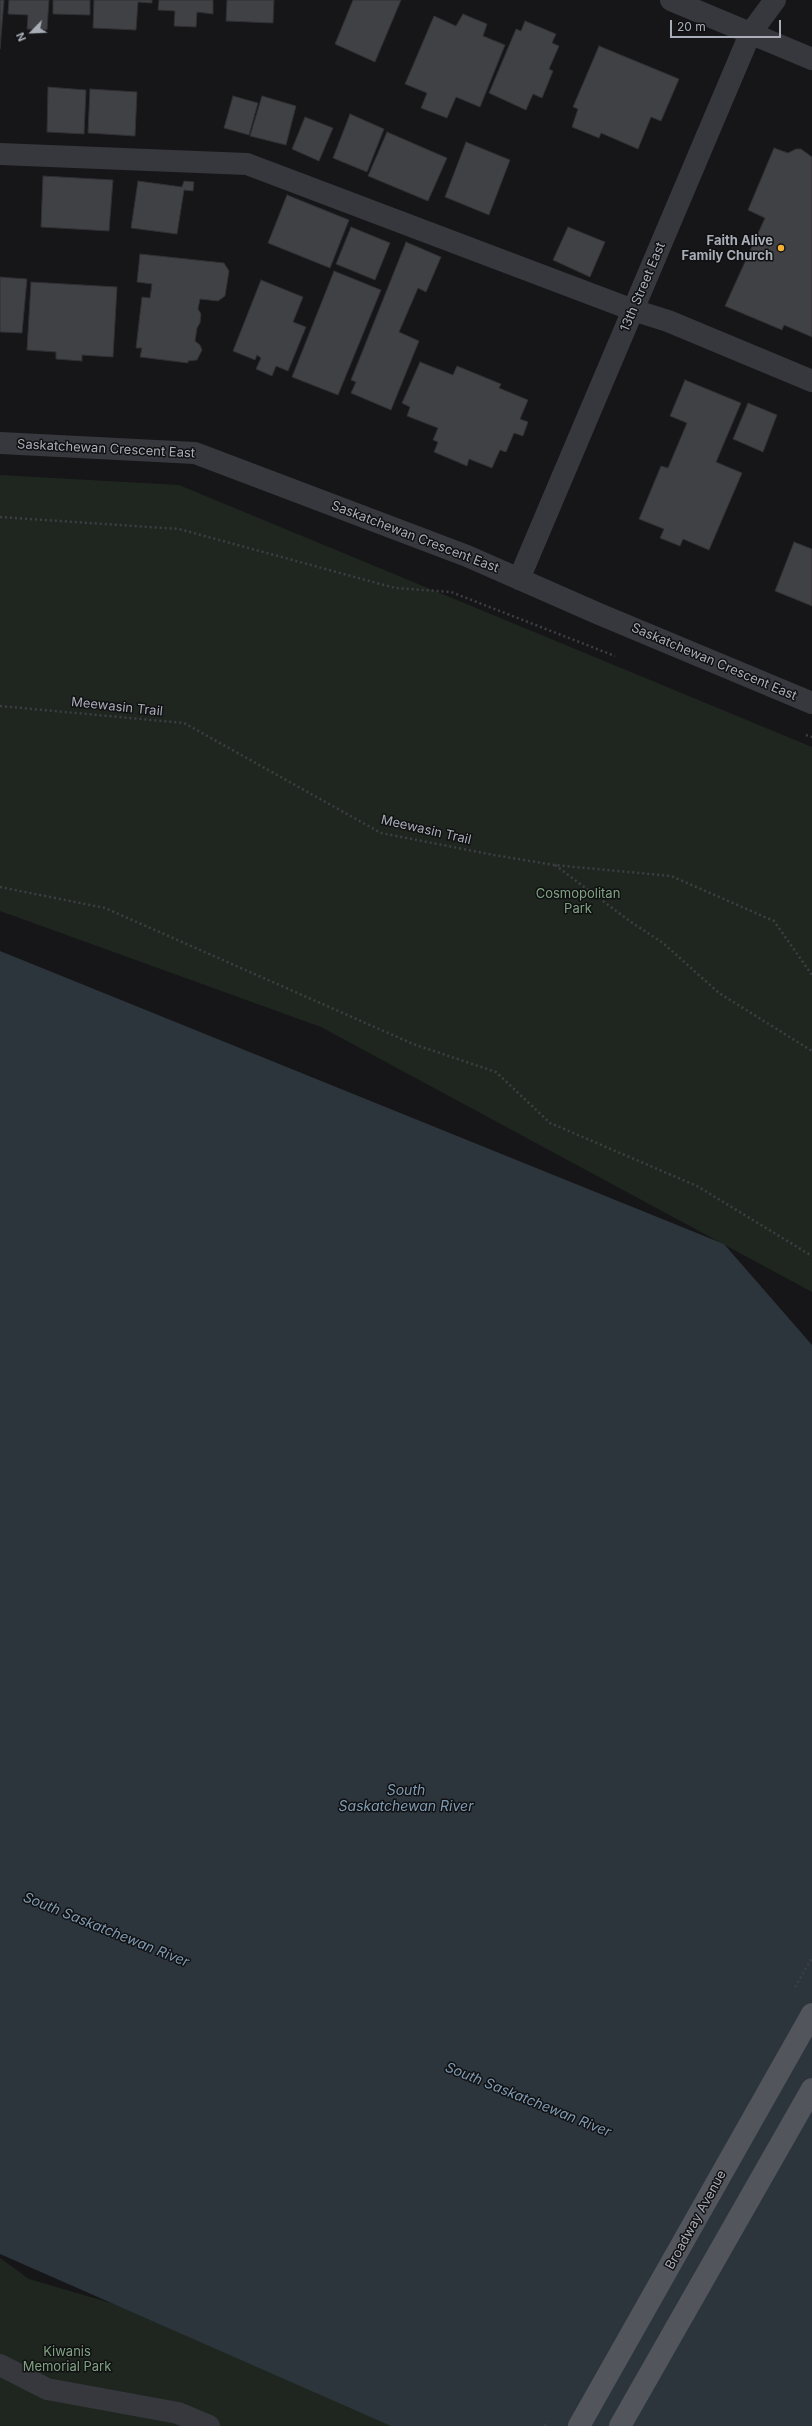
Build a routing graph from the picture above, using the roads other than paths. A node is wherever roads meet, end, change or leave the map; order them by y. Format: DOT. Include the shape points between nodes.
graph roads {
  1 [pos="671,0"];
  2 [pos="775,0"];
  3 [pos="750,34"];
  4 [pos="812,59"];
  5 [pos="0,154"];
  6 [pos="634,310"];
  7 [pos="812,381"];
  8 [pos="0,443"];
  9 [pos="519,579"];
  10 [pos="812,703"];
  11 [pos="812,2014"];
  12 [pos="812,2089"];
  13 [pos="0,2365"];
  14 [pos="209,2426"];
  15 [pos="579,2426"];
  16 [pos="620,2426"];
  1 -- 3 [label="street"];
  2 -- 3 [label="street, 13th Street East"];
  3 -- 4 [label="street"];
  3 -- 6 [label="street, 13th Street East"];
  5 -- 6 [label="street" via="247,164"];
  6 -- 7 [label="street" via="668,321"];
  6 -- 9 [label="street, 13th Street East"];
  8 -- 9 [label="street, Saskatchewan Crescent East" via="195,453 460,553"];
  9 -- 10 [label="street, Saskatchewan Crescent East"];
  11 -- 15 [label="main road, Broadway Avenue"];
  12 -- 16 [label="main road"];
  13 -- 14 [label="street" via="47,2389 178,2413"];
}
